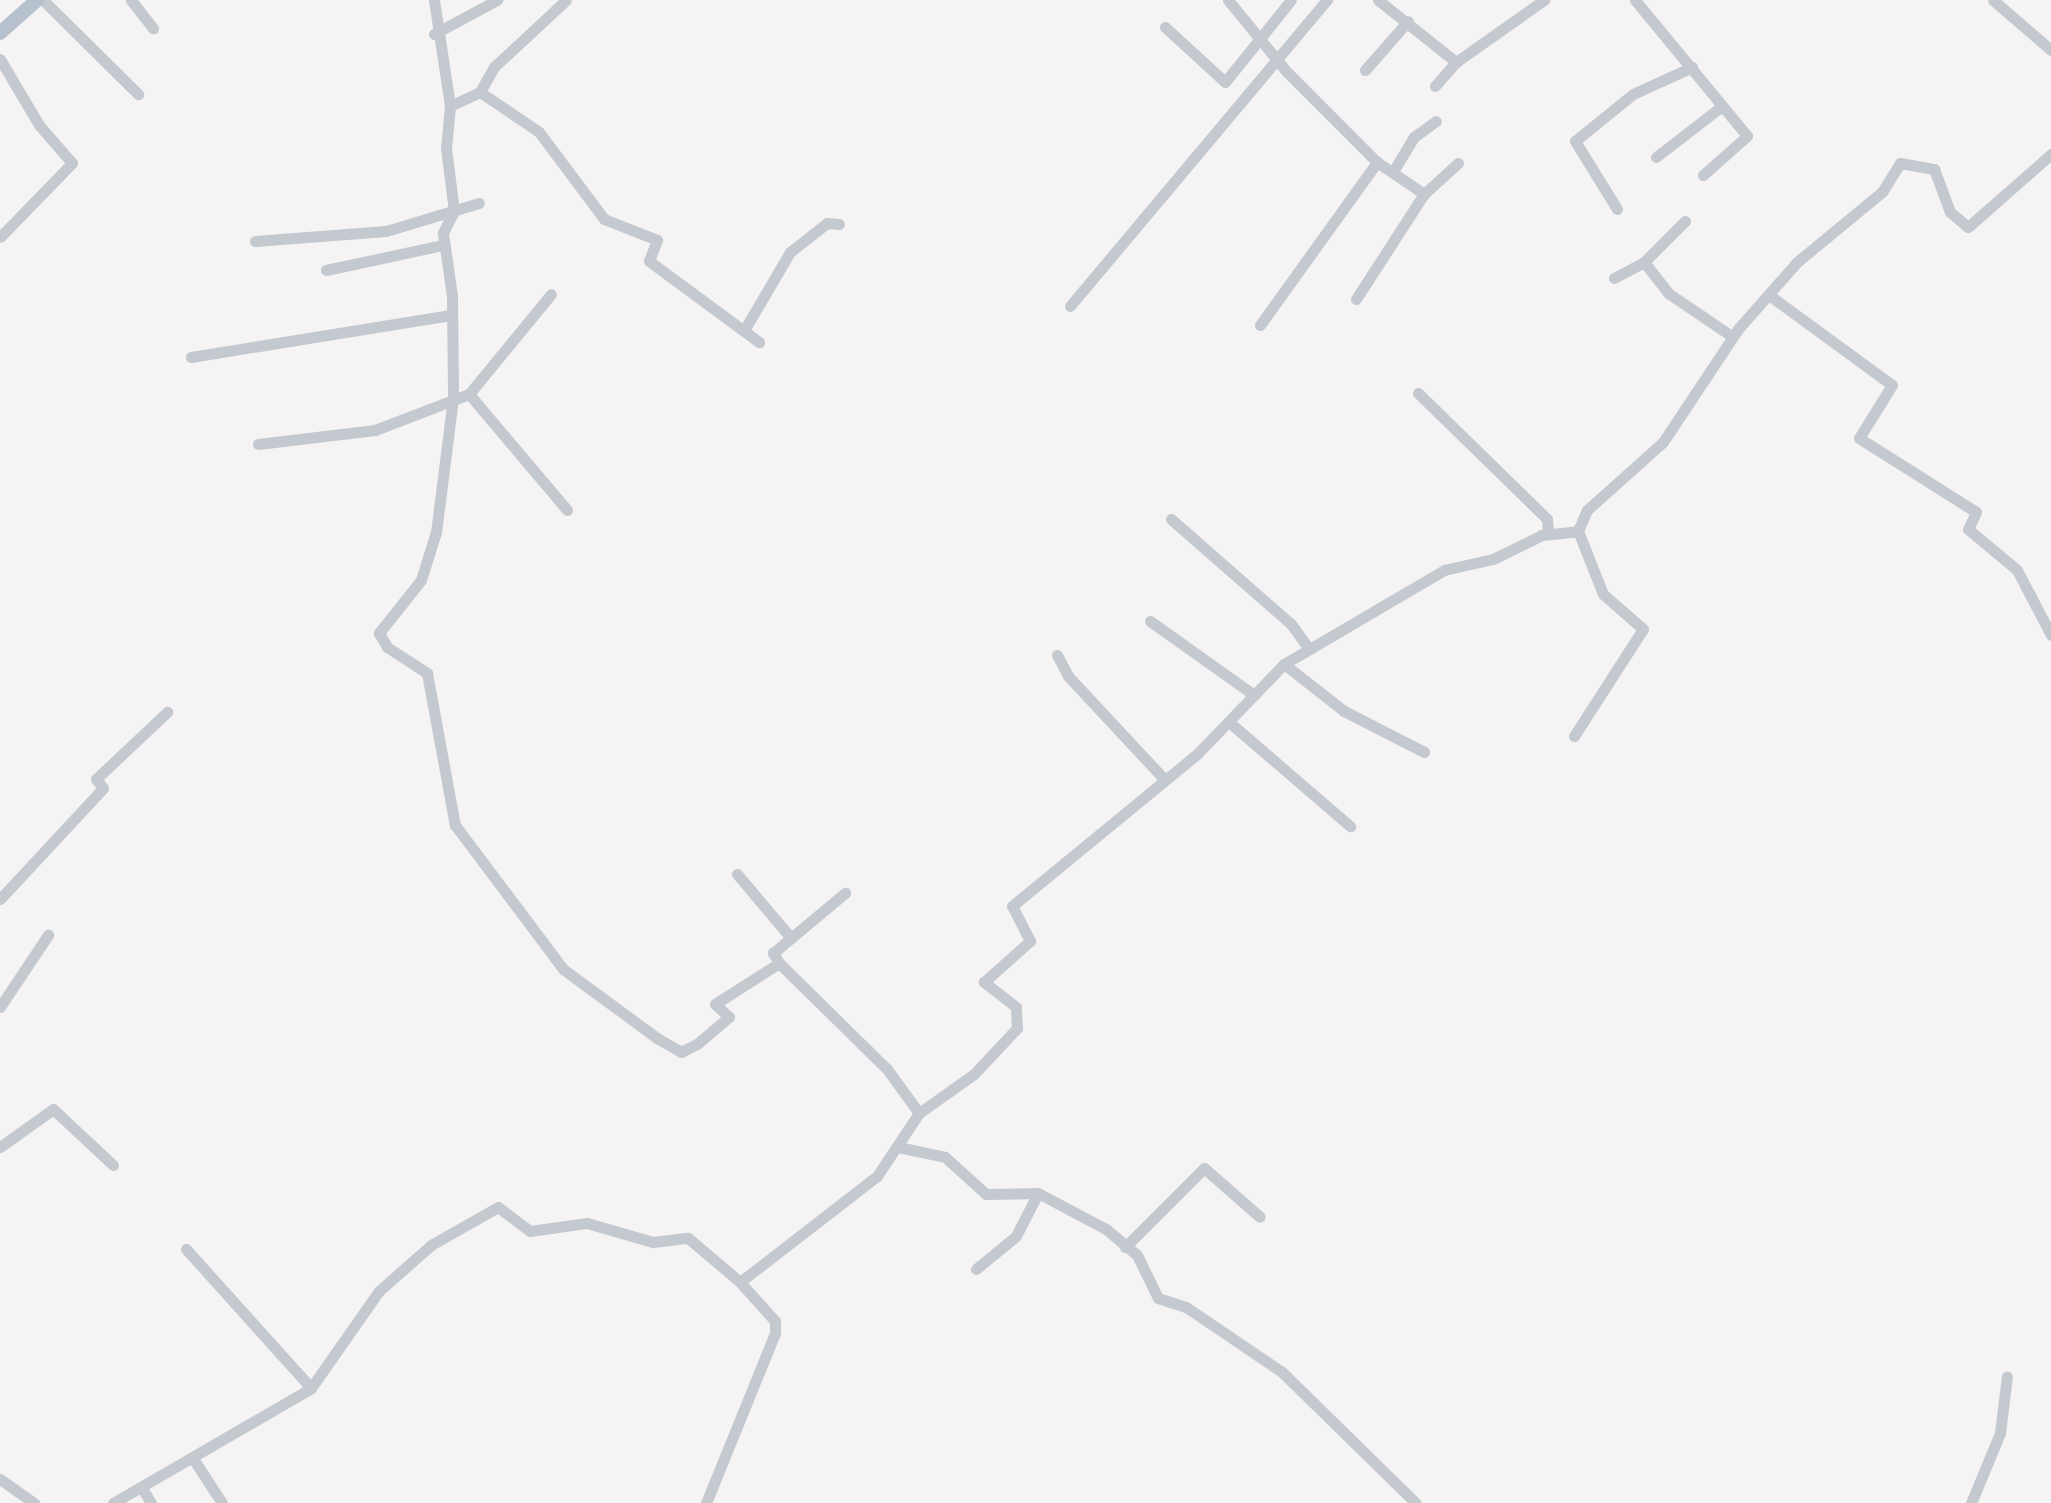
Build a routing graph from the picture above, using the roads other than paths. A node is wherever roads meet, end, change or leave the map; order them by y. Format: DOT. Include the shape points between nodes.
graph roads {
  1 [pos="37,0"];
  2 [pos="43,0"];
  3 [pos="131,0"];
  4 [pos="434,0"];
  5 [pos="497,0"];
  6 [pos="566,0"];
  7 [pos="1228,0"];
  8 [pos="1291,0"];
  9 [pos="1327,0"];
  10 [pos="1378,0"];
  11 [pos="1544,0"];
  12 [pos="1635,0"];
  13 [pos="1993,0"];
  14 [pos="1408,21"];
  15 [pos="1165,27"];
  16 [pos="153,28"];
  17 [pos="0,33"];
  18 [pos="434,34"];
  19 [pos="1259,37"];
  20 [pos="2051,50"];
  21 [pos="0,59"];
  22 [pos="1281,62"];
  23 [pos="1456,62"];
  24 [pos="1692,67"];
  25 [pos="1365,70"];
  26 [pos="1435,86"];
  27 [pos="480,92"];
  28 [pos="138,94"];
  29 [pos="450,106"];
  30 [pos="1722,106"];
  31 [pos="1436,121"];
  32 [pos="2051,154"];
  33 [pos="1656,157"];
  34 [pos="1377,162"];
  35 [pos="1458,163"];
  36 [pos="1394,170"];
  37 [pos="1703,175"];
  38 [pos="1424,194"];
  39 [pos="479,203"];
  40 [pos="1617,209"];
  41 [pos="454,211"];
  42 [pos="1685,221"];
  43 [pos="839,224"];
  44 [pos="0,237"];
  45 [pos="255,241"];
  46 [pos="443,245"];
  47 [pos="1644,262"];
  48 [pos="326,270"];
  49 [pos="1614,278"];
  50 [pos="551,294"];
  51 [pos="1769,295"];
  52 [pos="1356,299"];
  53 [pos="1070,306"];
  54 [pos="451,315"];
  55 [pos="1260,325"];
  56 [pos="746,327"];
  57 [pos="1733,337"];
  58 [pos="759,342"];
  59 [pos="191,357"];
  60 [pos="1418,393"];
  61 [pos="469,394"];
  62 [pos="453,398"];
  63 [pos="258,444"];
  64 [pos="567,510"];
  65 [pos="1171,519"];
  66 [pos="1578,531"];
  67 [pos="1548,534"];
  68 [pos="1150,621"];
  69 [pos="2051,635"];
  70 [pos="1309,649"];
  71 [pos="1057,655"];
  72 [pos="1284,664"];
  73 [pos="1254,695"];
  74 [pos="167,712"];
  75 [pos="1229,722"];
  76 [pos="1574,736"];
  77 [pos="1424,752"];
  78 [pos="1165,780"];
  79 [pos="1350,826"];
  80 [pos="737,874"];
  81 [pos="845,893"];
  82 [pos="0,899"];
  83 [pos="48,935"];
  84 [pos="791,938"];
  85 [pos="779,963"];
  86 [pos="0,1007"];
  87 [pos="919,1113"];
  88 [pos="0,1147"];
  89 [pos="898,1147"];
  90 [pos="113,1165"];
  91 [pos="1038,1193"];
  92 [pos="1260,1217"];
  93 [pos="1125,1247"];
  94 [pos="186,1249"];
  95 [pos="976,1269"];
  96 [pos="740,1282"];
  97 [pos="2007,1376"];
  98 [pos="311,1388"];
  99 [pos="194,1460"];
  100 [pos="0,1479"];
  101 [pos="142,1488"];
  102 [pos="34,1503"];
  103 [pos="113,1503"];
  104 [pos="151,1503"];
  105 [pos="222,1503"];
  106 [pos="706,1503"];
  107 [pos="1416,1503"];
  108 [pos="1971,1503"];
  1 -- 17 [label="main road"];
  2 -- 28 [label="street"];
  3 -- 16 [label="street"];
  4 -- 18 [label="street"];
  5 -- 18 [label="street"];
  6 -- 27 [label="street" via="494,67"];
  7 -- 19 [label="street"];
  8 -- 19 [label="street"];
  9 -- 22 [label="street"];
  10 -- 14 [label="street"];
  11 -- 23 [label="street"];
  12 -- 24 [label="street"];
  13 -- 20 [label="street"];
  14 -- 23 [label="street"];
  14 -- 25 [label="street"];
  15 -- 19 [label="street" via="1225,82"];
  18 -- 29 [label="street"];
  19 -- 22 [label="street"];
  21 -- 44 [label="street" via="39,125 72,163"];
  22 -- 34 [label="street"];
  22 -- 53 [label="street"];
  23 -- 26 [label="street"];
  24 -- 30 [label="street"];
  24 -- 40 [label="street" via="1633,94 1575,141"];
  27 -- 29 [label="street"];
  27 -- 56 [label="street" via="539,132 604,219 657,240 649,261"];
  29 -- 41 [label="street" via="446,148"];
  30 -- 33 [label="street"];
  30 -- 37 [label="street" via="1747,136"];
  31 -- 36 [label="street" via="1414,137"];
  32 -- 51 [label="street" via="1968,227 1950,212 1934,169 1900,163 1882,192"];
  34 -- 36 [label="street"];
  34 -- 55 [label="street"];
  35 -- 38 [label="street"];
  36 -- 38 [label="street"];
  38 -- 52 [label="street"];
  39 -- 41 [label="street"];
  41 -- 45 [label="street" via="386,231"];
  41 -- 46 [label="street"];
  42 -- 47 [label="street"];
  43 -- 56 [label="street" via="827,223 790,252"];
  46 -- 48 [label="street"];
  46 -- 54 [label="street"];
  47 -- 49 [label="street"];
  47 -- 57 [label="street" via="1668,293"];
  50 -- 61 [label="street"];
  51 -- 57 [label="street"];
  51 -- 69 [label="street" via="1892,385 1859,438 1945,499 1976,512 1968,529 2017,570"];
  54 -- 59 [label="street"];
  54 -- 62 [label="street"];
  56 -- 58 [label="street"];
  57 -- 66 [label="street" via="1663,442 1587,510"];
  60 -- 67 [label="street" via="1501,482 1547,519"];
  61 -- 62 [label="street"];
  61 -- 64 [label="street"];
  62 -- 63 [label="street" via="375,430"];
  62 -- 85 [label="street" via="436,532 421,580 379,633 387,647 427,673 448,756 453,815 467,849 563,969 681,1052 729,1017 715,1004"];
  65 -- 70 [label="street" via="1291,624"];
  66 -- 67 [label="street"];
  66 -- 76 [label="street" via="1603,594 1643,629"];
  67 -- 70 [label="street" via="1444,570"];
  68 -- 73 [label="street"];
  70 -- 72 [label="street"];
  71 -- 78 [label="street" via="1068,676"];
  72 -- 73 [label="street"];
  72 -- 77 [label="street" via="1344,711"];
  73 -- 75 [label="street"];
  74 -- 82 [label="street" via="96,779 103,788"];
  75 -- 78 [label="street"];
  75 -- 79 [label="street"];
  78 -- 87 [label="street" via="1012,906 1030,941 984,982 1016,1007 1017,1028 974,1074"];
  80 -- 84 [label="street"];
  81 -- 84 [label="street"];
  83 -- 86 [label="street"];
  84 -- 85 [label="street" via="773,953"];
  85 -- 87 [label="street" via="887,1069"];
  87 -- 89 [label="street"];
  88 -- 90 [label="street" via="53,1109"];
  89 -- 91 [label="street" via="945,1157 993,1197"];
  89 -- 96 [label="street" via="877,1176"];
  91 -- 93 [label="street"];
  91 -- 95 [label="street" via="1016,1236"];
  92 -- 93 [label="street" via="1204,1168"];
  93 -- 107 [label="street" via="1148,1270 1158,1298 1195,1313 1282,1372"];
  94 -- 98 [label="street"];
  96 -- 98 [label="street" via="688,1238 653,1242 587,1223 530,1231 498,1207 431,1245 379,1291"];
  96 -- 106 [label="street" via="775,1321 775,1333"];
  97 -- 108 [label="street" via="2000,1433"];
  98 -- 99 [label="street"];
  99 -- 101 [label="street"];
  99 -- 105 [label="street"];
  100 -- 102 [label="street"];
  101 -- 103 [label="street"];
  101 -- 104 [label="street"];
}
